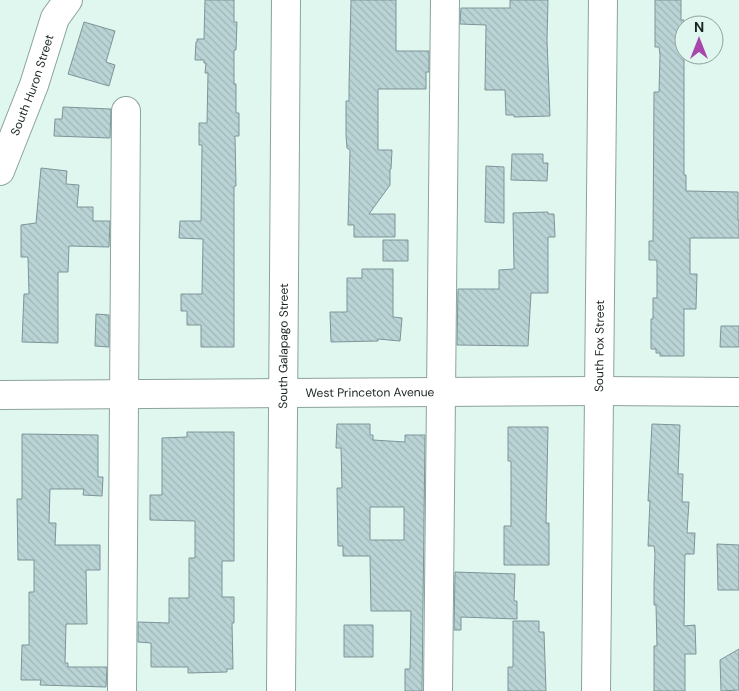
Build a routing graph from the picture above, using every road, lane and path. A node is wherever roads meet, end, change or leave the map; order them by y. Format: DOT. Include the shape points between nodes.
graph roads {
  1 [pos="68,0"];
  2 [pos="286,0"];
  3 [pos="445,0"];
  4 [pos="603,0"];
  5 [pos="126,111"];
  6 [pos="0,170"];
  7 [pos="600,391"];
  8 [pos="441,392"];
  9 [pos="739,392"];
  10 [pos="284,393"];
  11 [pos="125,394"];
  12 [pos="0,395"];
  13 [pos="122,691"];
  14 [pos="280,691"];
  15 [pos="438,691"];
  16 [pos="596,691"];
  1 -- 6 [label="street, South Huron Street" via="55,18 34,85"];
  2 -- 10 [label="street, South Galapago Street"];
  3 -- 8 [label="street"];
  4 -- 7 [label="street, South Fox Street"];
  5 -- 11 [label="street"];
  7 -- 8 [label="street, West Princeton Avenue"];
  7 -- 9 [label="street, West Princeton Avenue"];
  7 -- 16 [label="street, South Fox Street"];
  8 -- 10 [label="street, West Princeton Avenue"];
  8 -- 15 [label="street"];
  10 -- 11 [label="street, West Princeton Avenue"];
  10 -- 14 [label="street, South Galapago Street"];
  11 -- 12 [label="street, West Princeton Avenue"];
  11 -- 13 [label="street"];
}
